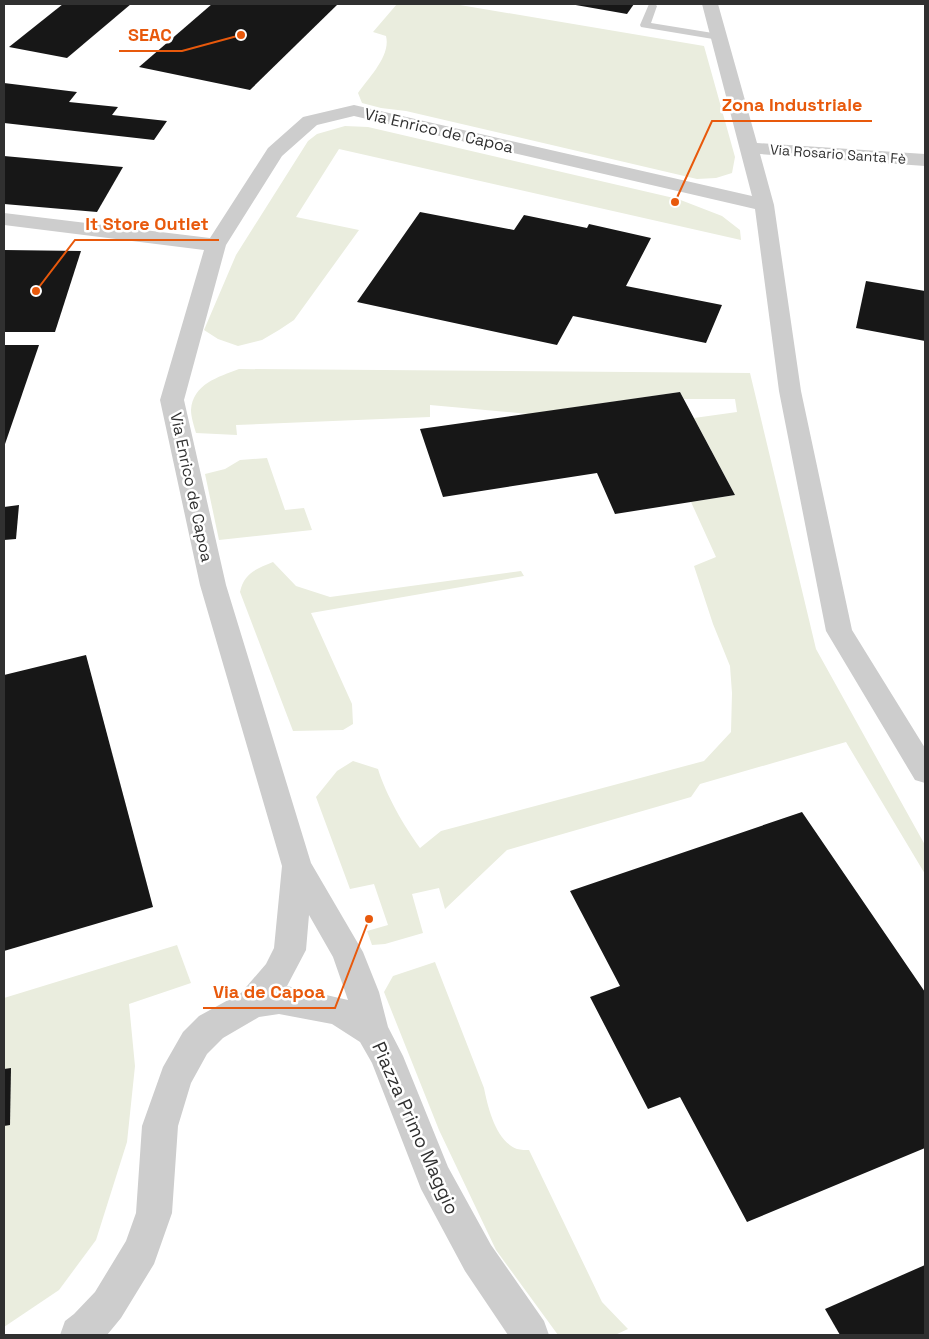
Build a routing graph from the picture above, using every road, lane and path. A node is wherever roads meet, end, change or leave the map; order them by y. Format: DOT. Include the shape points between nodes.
graph roads {
  1 [pos="710,4"];
  2 [pos="652,6"];
  3 [pos="719,37"];
  4 [pos="750,148"];
  5 [pos="925,160"];
  6 [pos="764,205"];
  7 [pos="4,219"];
  8 [pos="216,245"];
  9 [pos="925,772"];
  10 [pos="298,866"];
  11 [pos="253,1003"];
  12 [pos="372,1031"];
  13 [pos="79,1335"];
  14 [pos="530,1335"];
  1 -- 3 [label="street"];
  2 -- 3 [label="lane" via="645,25"];
  3 -- 4 [label="street"];
  4 -- 5 [label="street, Via Rosario Santa Fè"];
  4 -- 6 [label="street"];
  6 -- 8 [label="street, Via Enrico de Capoa" via="354,110 310,121 275,152"];
  6 -- 9 [label="street" via="790,391 839,631"];
  7 -- 8 [label="street"];
  8 -- 10 [label="street, Via Enrico de Capoa" via="172,400 213,585"];
  10 -- 11 [label="street, Via Enrico de Capoa" via="290,950"];
  10 -- 12 [label="street, Via Enrico de Capoa" via="347,952 363,992"];
  11 -- 12 [label="street, Piazza Primo Maggio" via="279,1000 339,1011"];
  11 -- 13 [label="street, Piazza Primo Maggio" via="211,1027 195,1043 175,1078 160,1126 154,1213 141,1251 108,1305"];
  12 -- 14 [label="street, Piazza Primo Maggio" via="386,1056 434,1177 478,1258"];
}
